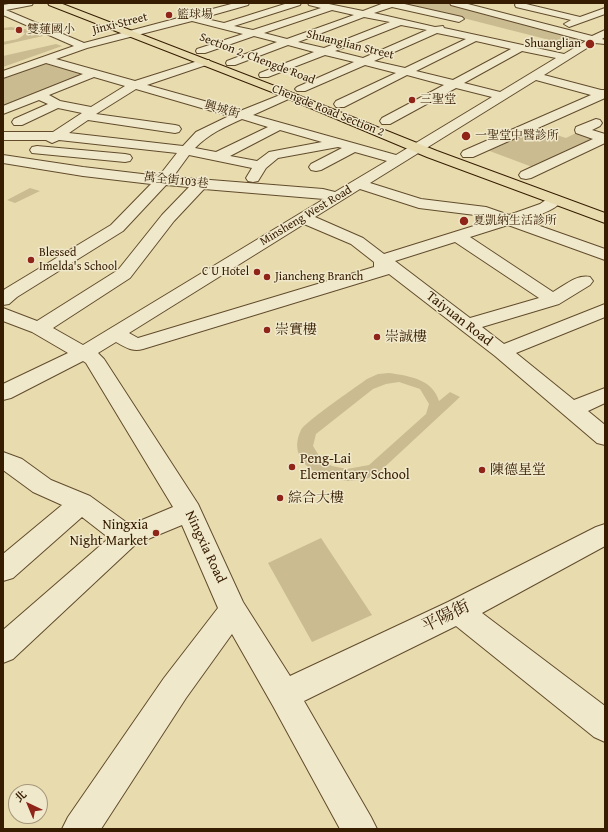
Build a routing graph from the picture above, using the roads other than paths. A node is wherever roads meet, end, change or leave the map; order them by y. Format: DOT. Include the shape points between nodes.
graph roads {
  1 [pos="25,3"];
  2 [pos="52,3"];
  3 [pos="74,3"];
  4 [pos="297,3"];
  5 [pos="312,3"];
  6 [pos="389,3"];
  7 [pos="454,3"];
  8 [pos="510,3"];
  9 [pos="241,4"];
  10 [pos="500,5"];
  11 [pos="555,5"];
  12 [pos="593,6"];
  13 [pos="332,7"];
  14 [pos="605,7"];
  15 [pos="3,8"];
  16 [pos="482,10"];
  17 [pos="540,10"];
  18 [pos="273,11"];
  19 [pos="605,11"];
  20 [pos="3,12"];
  21 [pos="364,14"];
  22 [pos="192,18"];
  23 [pos="514,19"];
  24 [pos="581,20"];
  25 [pos="399,22"];
  26 [pos="224,26"];
  27 [pos="146,30"];
  28 [pos="436,30"];
  29 [pos="554,30"];
  30 [pos="605,33"];
  31 [pos="132,34"];
  32 [pos="254,34"];
  33 [pos="475,38"];
  34 [pos="590,39"];
  35 [pos="289,42"];
  36 [pos="605,42"];
  37 [pos="83,46"];
  38 [pos="520,48"];
  39 [pos="579,48"];
  40 [pos="201,51"];
  41 [pos="325,52"];
  42 [pos="591,52"];
  43 [pos="565,57"];
  44 [pos="47,60"];
  45 [pos="205,62"];
  46 [pos="365,62"];
  47 [pos="232,63"];
  48 [pos="406,72"];
  49 [pos="94,73"];
  50 [pos="264,75"];
  51 [pos="3,76"];
  52 [pos="534,76"];
  53 [pos="455,84"];
  54 [pos="135,85"];
  55 [pos="301,89"];
  56 [pos="315,94"];
  57 [pos="604,94"];
  58 [pos="39,95"];
  59 [pos="289,96"];
  60 [pos="502,96"];
  61 [pos="328,99"];
  62 [pos="57,104"];
  63 [pos="340,104"];
  64 [pos="353,109"];
  65 [pos="3,110"];
  66 [pos="89,113"];
  67 [pos="241,115"];
  68 [pos="373,116"];
  69 [pos="386,121"];
  70 [pos="18,122"];
  71 [pos="596,123"];
  72 [pos="279,126"];
  73 [pos="401,127"];
  74 [pos="175,129"];
  75 [pos="3,136"];
  76 [pos="57,136"];
  77 [pos="317,137"];
  78 [pos="255,138"];
  79 [pos="604,138"];
  80 [pos="424,141"];
  81 [pos="340,143"];
  82 [pos="242,145"];
  83 [pos="354,147"];
  84 [pos="37,150"];
  85 [pos="186,150"];
  86 [pos="468,154"];
  87 [pos="274,155"];
  88 [pos="217,157"];
  89 [pos="137,160"];
  90 [pos="398,160"];
  91 [pos="160,162"];
  92 [pos="7,163"];
  93 [pos="176,164"];
  94 [pos="260,166"];
  95 [pos="316,167"];
  96 [pos="526,175"];
  97 [pos="163,180"];
  98 [pos="200,184"];
  99 [pos="358,184"];
  100 [pos="247,188"];
  101 [pos="336,198"];
  102 [pos="556,200"];
  103 [pos="605,204"];
  104 [pos="303,218"];
  105 [pos="605,218"];
  106 [pos="509,220"];
  107 [pos="457,236"];
  108 [pos="605,255"];
  109 [pos="382,260"];
  110 [pos="584,281"];
  111 [pos="3,300"];
  112 [pos="553,300"];
  113 [pos="605,310"];
  114 [pos="3,314"];
  115 [pos="468,326"];
  116 [pos="39,328"];
  117 [pos="115,333"];
  118 [pos="85,352"];
  119 [pos="502,352"];
  120 [pos="3,393"];
  121 [pos="605,395"];
  122 [pos="572,410"];
  123 [pos="605,437"];
  124 [pos="3,461"];
  125 [pos="82,503"];
  126 [pos="189,511"];
  127 [pos="605,534"];
  128 [pos="128,537"];
  129 [pos="3,570"];
  130 [pos="234,610"];
  131 [pos="458,611"];
  132 [pos="3,649"];
  133 [pos="284,695"];
  134 [pos="605,726"];
  135 [pos="80,829"];
  136 [pos="359,829"];
  1 -- 15 [label="street"];
  2 -- 31 [label="main road, Chengde Road Section 2"];
  3 -- 27 [label="main road, Section 2, Chengde Road"];
  4 -- 18 [label="street"];
  5 -- 13 [label="street"];
  6 -- 21 [label="street"];
  6 -- 28 [label="street" via="460,19"];
  7 -- 16 [label="street"];
  8 -- 17 [label="street"];
  9 -- 18 [label="street" via="252,10"];
  9 -- 22 [label="street, Jinxi Street"];
  10 -- 16 [label="street"];
  11 -- 17 [label="street"];
  12 -- 14 [label="street"];
  13 -- 21 [label="street"];
  13 -- 32 [label="street"];
  16 -- 23 [label="street"];
  17 -- 23 [label="street"];
  17 -- 24 [label="street"];
  18 -- 26 [label="street"];
  19 -- 24 [label="street"];
  20 -- 37 [label="street"];
  21 -- 25 [label="street"];
  21 -- 35 [label="street"];
  22 -- 26 [label="street, Shuanglian Street"];
  22 -- 27 [label="street, Jinxi Street"];
  23 -- 29 [label="street"];
  24 -- 29 [label="street"];
  25 -- 28 [label="street"];
  25 -- 41 [label="street"];
  26 -- 32 [label="street, Shuanglian Street"];
  27 -- 31 [label="street, Jinxi Street"];
  27 -- 40 [label="main road, Section 2, Chengde Road"];
  28 -- 33 [label="street"];
  28 -- 46 [label="street"];
  29 -- 34 [label="street"];
  30 -- 34 [label="street, Minsheng West Road"];
  31 -- 37 [label="street, Jinxi Street"];
  31 -- 45 [label="main road, Chengde Road Section 2"];
  32 -- 35 [label="street, Shuanglian Street"];
  32 -- 40 [label="street"];
  33 -- 38 [label="street"];
  33 -- 48 [label="street"];
  34 -- 36 [label="street"];
  34 -- 39 [label="street, Minsheng West Road"];
  35 -- 41 [label="street, Shuanglian Street"];
  35 -- 47 [label="street"];
  37 -- 44 [label="street, Jinxi Street"];
  38 -- 43 [label="street"];
  38 -- 53 [label="street"];
  39 -- 42 [label="street"];
  39 -- 43 [label="street, Minsheng West Road"];
  40 -- 47 [label="main road, Section 2, Chengde Road"];
  41 -- 46 [label="street, Shuanglian Street"];
  41 -- 50 [label="street"];
  43 -- 52 [label="street, Minsheng West Road"];
  44 -- 49 [label="street, 興城街"];
  44 -- 51 [label="street, Jinxi Street"];
  45 -- 54 [label="street"];
  45 -- 59 [label="main road, Chengde Road Section 2"];
  46 -- 48 [label="street, Shuanglian Street"];
  46 -- 55 [label="street"];
  47 -- 50 [label="main road, Section 2, Chengde Road"];
  48 -- 53 [label="street, Shuanglian Street"];
  48 -- 63 [label="street"];
  49 -- 54 [label="street, 興城街"];
  49 -- 58 [label="street"];
  50 -- 55 [label="main road, Section 2, Chengde Road"];
  52 -- 57 [label="street"];
  52 -- 60 [label="street, Minsheng West Road"];
  53 -- 60 [label="street, Shuanglian Street"];
  53 -- 69 [label="street"];
  54 -- 66 [label="street"];
  54 -- 67 [label="street, 興城街"];
  55 -- 56 [label="main road, Section 2, Chengde Road"];
  57 -- 86 [label="street"];
  58 -- 62 [label="street"];
  58 -- 65 [label="street"];
  59 -- 67 [label="street"];
  59 -- 80 [label="main road, Chengde Road Section 2"];
  60 -- 80 [label="street, Minsheng West Road"];
  61 -- 63 [label="main road, Section 2, Chengde Road"];
  62 -- 66 [label="street"];
  62 -- 70 [label="street"];
  63 -- 64 [label="main road, Section 2, Chengde Road"];
  66 -- 74 [label="street"];
  66 -- 76 [label="street"];
  67 -- 72 [label="street, 興城街"];
  67 -- 85 [label="street" via="201,135"];
  68 -- 69 [label="main road"];
  69 -- 73 [label="main road"];
  71 -- 79 [label="street" via="581,130"];
  72 -- 77 [label="street, 興城街"];
  72 -- 78 [label="street"];
  75 -- 76 [label="street"];
  76 -- 84 [label="street"];
  76 -- 85 [label="street"];
  77 -- 78 [label="street" via="275,144"];
  77 -- 81 [label="street, 興城街"];
  78 -- 82 [label="street"];
  79 -- 96 [label="street"];
  80 -- 86 [label="main road, Chengde Road Section 2"];
  80 -- 90 [label="street, Minsheng West Road"];
  80 -- 102 [label="main road, Chengde Road Section 2"];
  81 -- 83 [label="street, 興城街"];
  81 -- 87 [label="street"];
  82 -- 87 [label="street"];
  82 -- 88 [label="street"];
  83 -- 90 [label="street, 興城街"];
  83 -- 95 [label="street"];
  84 -- 89 [label="street"];
  84 -- 92 [label="street"];
  85 -- 88 [label="street"];
  85 -- 93 [label="street"];
  86 -- 96 [label="main road, Chengde Road Section 2"];
  87 -- 94 [label="street"];
  88 -- 94 [label="street"];
  90 -- 99 [label="street, Minsheng West Road"];
  91 -- 93 [label="street"];
  92 -- 97 [label="street, 萬全街103巷"];
  93 -- 97 [label="street"];
  94 -- 100 [label="street"];
  96 -- 103 [label="main road, Chengde Road Section 2"];
  97 -- 98 [label="street, 萬全街103巷"];
  97 -- 111 [label="street" via="116,228"];
  98 -- 100 [label="street, 萬全街103巷"];
  98 -- 116 [label="street" via="168,218 124,274"];
  99 -- 101 [label="street, Minsheng West Road"];
  99 -- 106 [label="street" via="419,203 486,212"];
  100 -- 101 [label="street, 萬全街103巷" via="323,193"];
  101 -- 104 [label="street, Minsheng West Road"];
  102 -- 105 [label="main road, Chengde Road Section 2"];
  102 -- 106 [label="street"];
  104 -- 109 [label="street, Taiyuan Road" via="357,241"];
  104 -- 117 [label="street, Minsheng West Road"];
  106 -- 107 [label="street"];
  106 -- 108 [label="street"];
  107 -- 109 [label="street"];
  107 -- 112 [label="street"];
  109 -- 115 [label="street, Taiyuan Road"];
  109 -- 117 [label="street" via="383,270 136,345"];
  110 -- 112 [label="street"];
  112 -- 115 [label="street"];
  113 -- 119 [label="street"];
  114 -- 116 [label="street, Ningxia Road"];
  115 -- 119 [label="street, Taiyuan Road"];
  116 -- 118 [label="street, Ningxia Road"];
  117 -- 118 [label="street, Minsheng West Road"];
  118 -- 120 [label="street, Minsheng West Road"];
  118 -- 126 [label="street, Ningxia Road" via="94,358"];
  119 -- 122 [label="street, Taiyuan Road"];
  121 -- 122 [label="street"];
  122 -- 123 [label="street, Taiyuan Road"];
  124 -- 125 [label="street" via="14,465 42,486"];
  125 -- 128 [label="street"];
  125 -- 129 [label="street"];
  126 -- 128 [label="street"];
  126 -- 130 [label="street, Ningxia Road"];
  127 -- 131 [label="street, 平陽街"];
  128 -- 132 [label="street"];
  130 -- 133 [label="street, Ningxia Road"];
  130 -- 135 [label="street" via="175,688"];
  131 -- 133 [label="street, 平陽街"];
  131 -- 134 [label="street"];
  133 -- 136 [label="street, Ningxia Road"];
}
